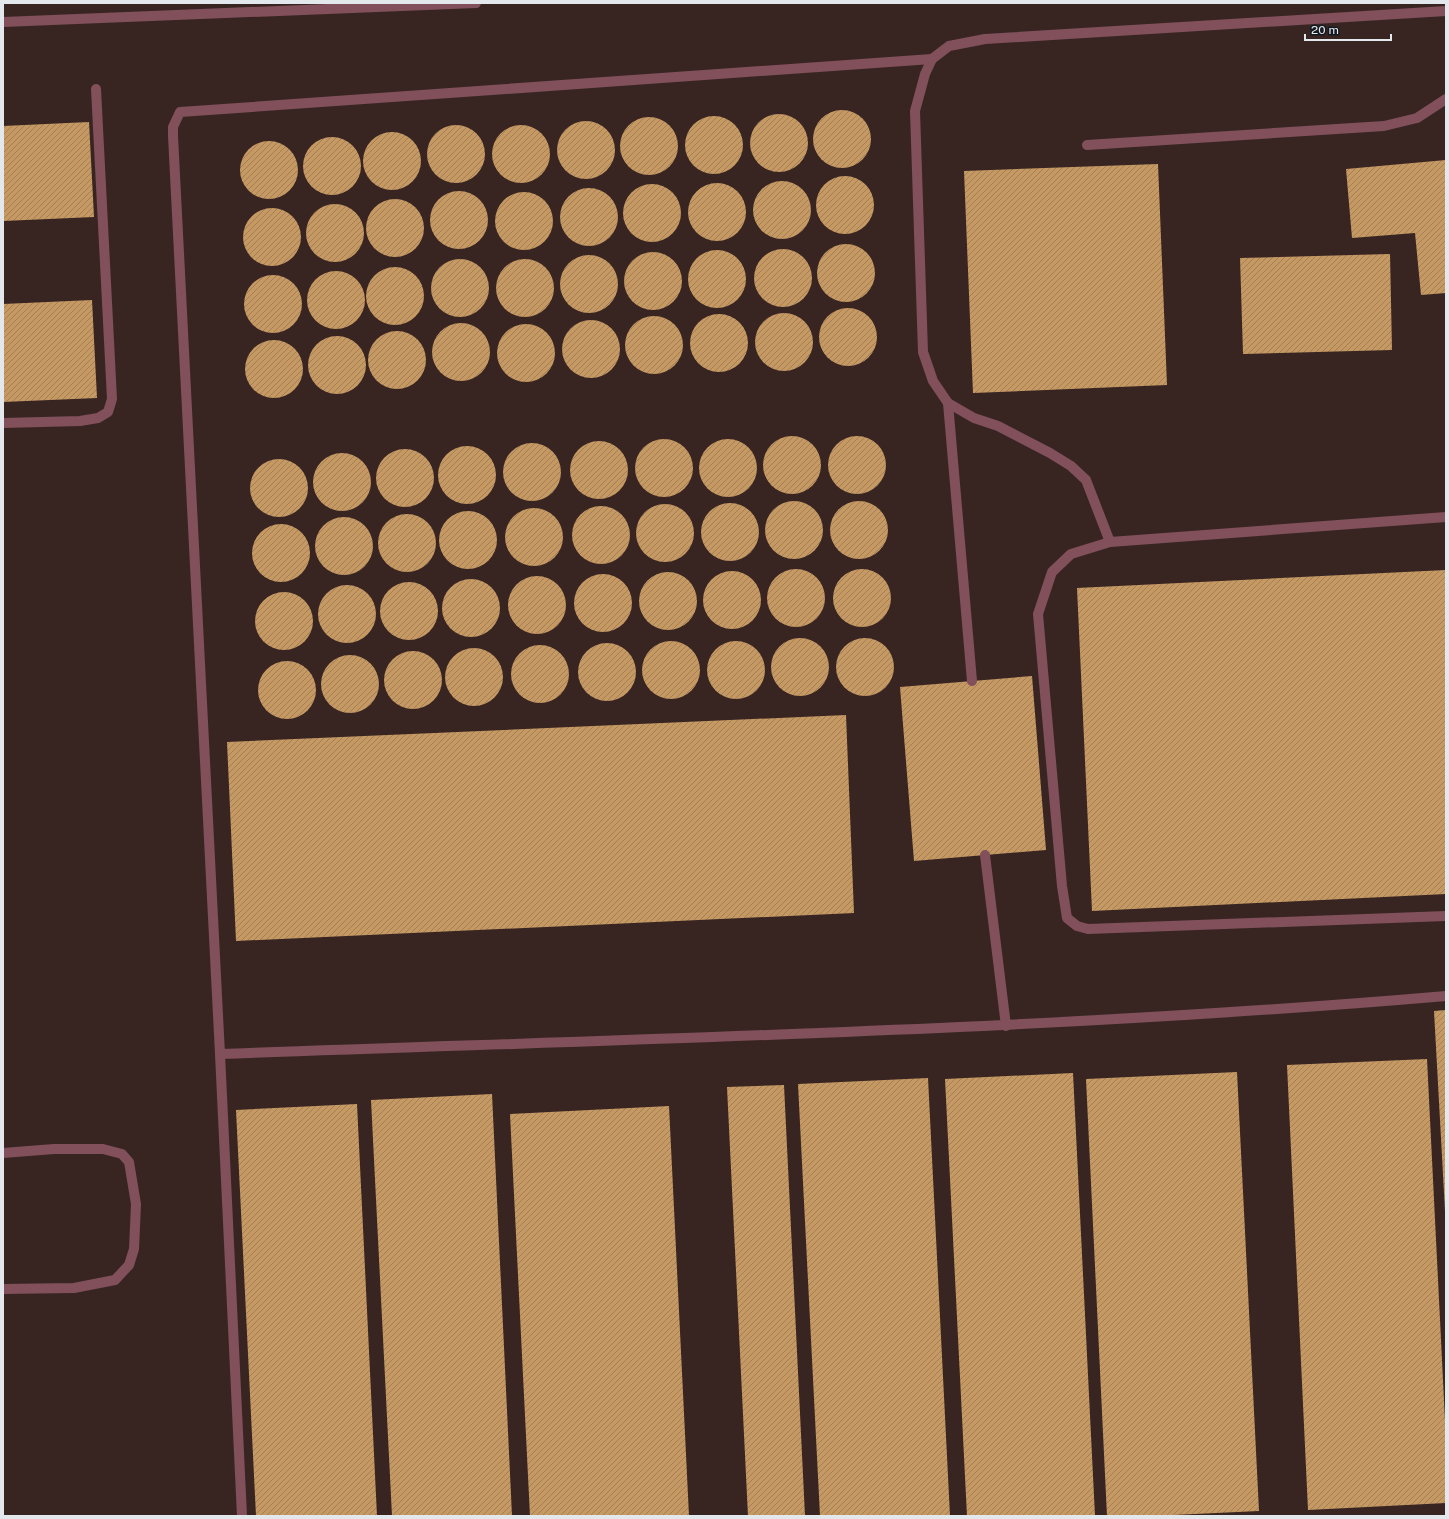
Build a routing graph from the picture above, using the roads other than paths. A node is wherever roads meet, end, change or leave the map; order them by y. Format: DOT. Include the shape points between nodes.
graph roads {
  1 [pos="476,3"];
  2 [pos="317,6"];
  3 [pos="1446,11"];
  4 [pos="3,22"];
  5 [pos="932,59"];
  6 [pos="96,89"];
  7 [pos="1446,99"];
  8 [pos="1087,145"];
  9 [pos="948,403"];
  10 [pos="3,423"];
  11 [pos="1446,517"];
  12 [pos="1110,542"];
  13 [pos="972,681"];
  14 [pos="985,855"];
  15 [pos="1446,916"];
  16 [pos="1446,996"];
  17 [pos="1006,1026"];
  18 [pos="220,1054"];
  19 [pos="3,1153"];
  20 [pos="3,1289"];
  21 [pos="242,1516"];
  1 -- 2 [label="lane"];
  2 -- 4 [label="lane"];
  3 -- 5 [label="lane" via="985,39 949,46"];
  5 -- 9 [label="lane" via="914,111 923,352 933,381"];
  5 -- 18 [label="lane" via="180,112 173,127 173,136"];
  6 -- 10 [label="lane" via="112,399 108,412 98,418 80,421"];
  7 -- 8 [label="lane" via="1417,118 1384,126"];
  9 -- 12 [label="lane" via="974,418 998,426 1071,466 1086,480"];
  9 -- 13 [label="lane"];
  11 -- 12 [label="lane"];
  12 -- 15 [label="lane" via="1071,554 1052,572 1038,614 1067,918 1077,926 1088,929"];
  14 -- 17 [label="lane"];
  16 -- 17 [label="lane"];
  17 -- 18 [label="lane"];
  18 -- 21 [label="lane"];
  19 -- 20 [label="lane" via="103,1148 122,1154 129,1162 136,1204 134,1249 129,1265 115,1280 74,1288"];
}
